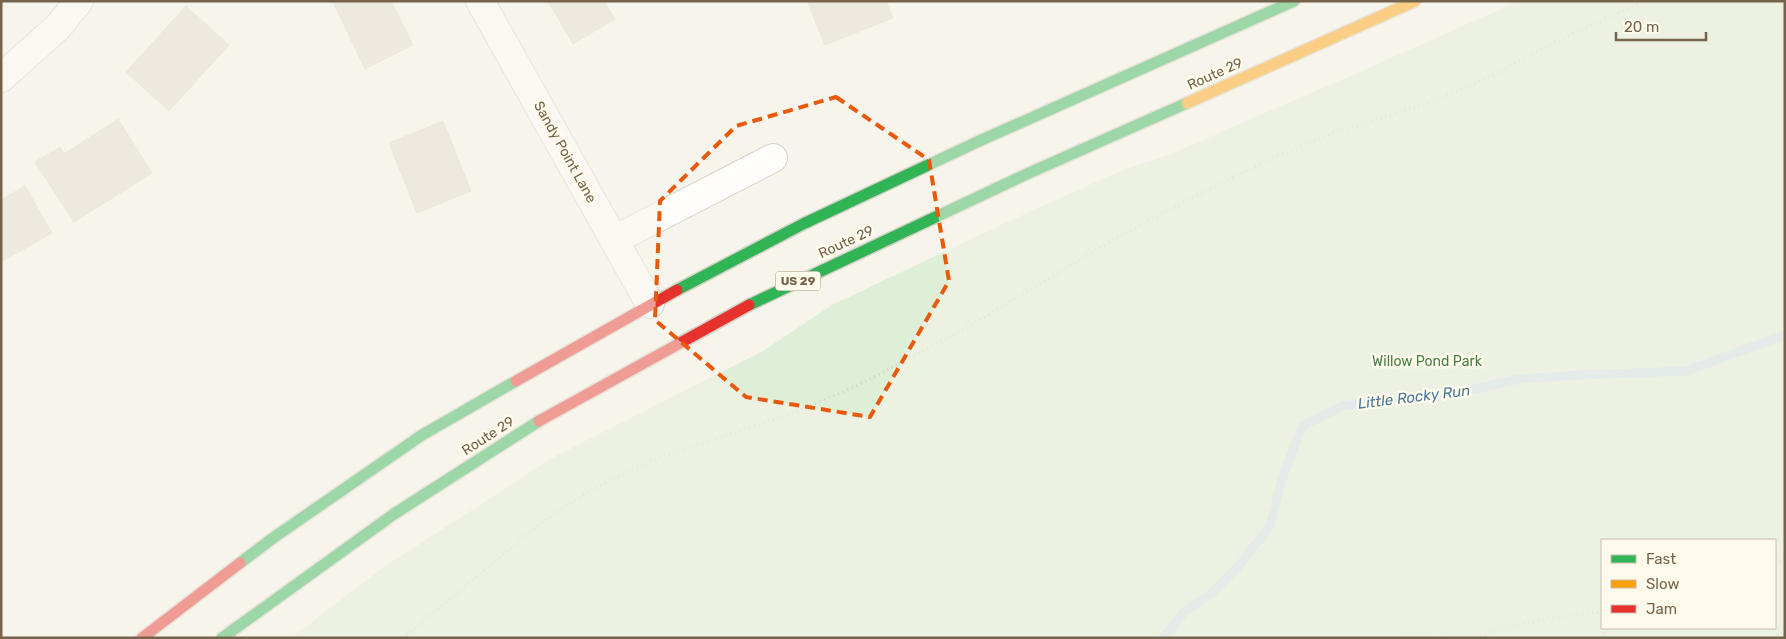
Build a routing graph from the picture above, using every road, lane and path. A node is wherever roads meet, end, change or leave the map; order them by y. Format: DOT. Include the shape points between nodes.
graph roads {
  1 [pos="79,1"];
  2 [pos="480,1"];
  3 [pos="1294,1"];
  4 [pos="1415,1"];
  5 [pos="1646,1"];
  6 [pos="1,78"];
  7 [pos="773,158"];
  8 [pos="614,240"];
  9 [pos="650,304"];
  10 [pos="1601,612"];
  11 [pos="142,638"];
  12 [pos="222,638"];
  13 [pos="403,638"];
  14 [pos="1401,638"];
  15 [pos="1428,638"];
  16 [pos="1444,638"];
  1 -- 6 [label="street" via="58,27"];
  2 -- 8 [label="street, Sandy Point Lane"];
  3 -- 9 [label="main road" via="976,142 812,219"];
  4 -- 12 [label="main road, Route 29 / US 29" via="1029,173 761,298 544,418 394,514"];
  5 -- 13 [label="path" via="1557,41 1463,89 1333,133 1199,194 1116,238 968,327 857,386 792,413 654,460 610,480 541,522"];
  7 -- 8 [label="street"];
  8 -- 9 [label="street, Sandy Point Lane"];
  9 -- 11 [label="main road" via="422,435 273,538"];
  10 -- 16 [label="path" via="1543,619 1479,636"];
  14 -- 15 [label="path"];
}
